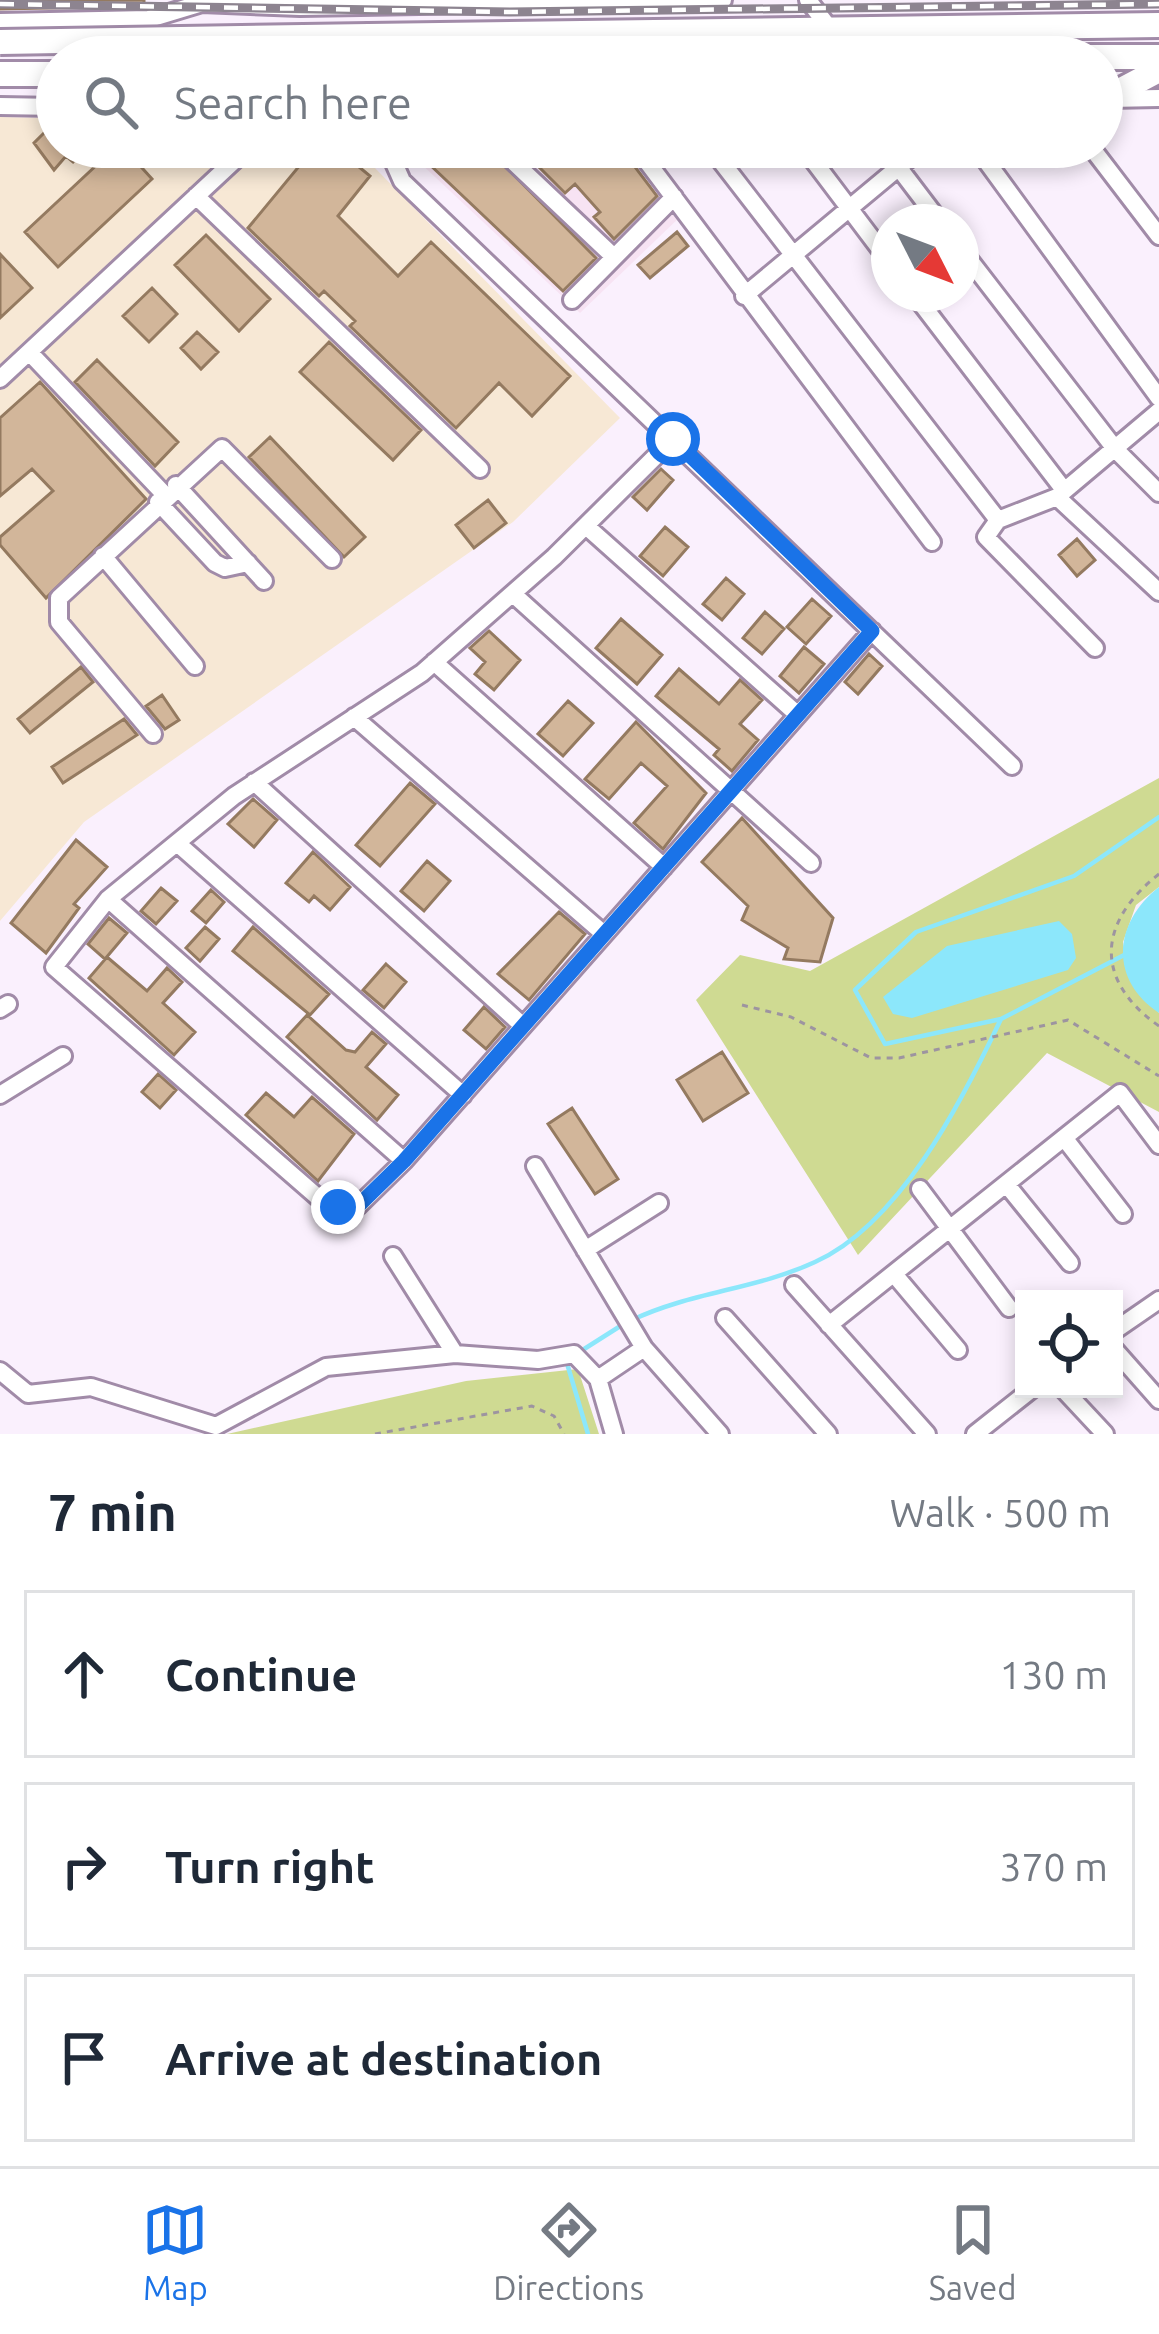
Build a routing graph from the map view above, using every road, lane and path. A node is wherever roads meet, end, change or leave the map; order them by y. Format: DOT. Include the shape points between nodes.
graph roads {
  1 [pos="723,0"];
  2 [pos="808,0"];
  3 [pos="436,2"];
  4 [pos="0,22"];
  5 [pos="1159,25"];
  6 [pos="830,29"];
  7 [pos="370,36"];
  8 [pos="36,41"];
  9 [pos="0,42"];
  10 [pos="1123,57"];
  11 [pos="1159,57"];
  12 [pos="1159,70"];
  13 [pos="0,74"];
  14 [pos="36,74"];
  15 [pos="1123,89"];
  16 [pos="1159,98"];
  17 [pos="1123,99"];
  18 [pos="0,106"];
  19 [pos="36,107"];
  20 [pos="226,168"];
  21 [pos="396,168"];
  22 [pos="520,168"];
  23 [pos="652,168"];
  24 [pos="727,168"];
  25 [pos="818,168"];
  26 [pos="897,168"];
  27 [pos="899,168"];
  28 [pos="991,168"];
  29 [pos="1107,168"];
  30 [pos="196,196"];
  31 [pos="674,197"];
  32 [pos="926,204"];
  33 [pos="848,207"];
  34 [pos="1159,236"];
  35 [pos="871,237"];
  36 [pos="796,254"];
  37 [pos="613,256"];
  38 [pos="979,272"];
  39 [pos="745,296"];
  40 [pos="572,300"];
  41 [pos="927,312"];
  42 [pos="29,352"];
  43 [pos="0,380"];
  44 [pos="1159,398"];
  45 [pos="1159,411"];
  46 [pos="673,439"];
  47 [pos="1116,450"];
  48 [pos="480,469"];
  49 [pos="1060,493"];
  50 [pos="1159,493"];
  51 [pos="166,494"];
  52 [pos="998,520"];
  53 [pos="586,526"];
  54 [pos="932,542"];
  55 [pos="103,556"];
  56 [pos="332,559"];
  57 [pos="264,581"];
  58 [pos="1159,592"];
  59 [pos="513,594"];
  60 [pos="872,631"];
  61 [pos="1095,648"];
  62 [pos="434,662"];
  63 [pos="195,666"];
  64 [pos="798,715"];
  65 [pos="354,717"];
  66 [pos="153,734"];
  67 [pos="1012,766"];
  68 [pos="254,782"];
  69 [pos="733,789"];
  70 [pos="177,843"];
  71 [pos="811,863"];
  72 [pos="664,867"];
  73 [pos="1159,874"];
  74 [pos="108,899"];
  75 [pos="604,934"];
  76 [pos="742,1005"];
  77 [pos="524,1026"];
  78 [pos="1159,1026"];
  79 [pos="64,1056"];
  80 [pos="1159,1076"];
  81 [pos="0,1095"];
  82 [pos="463,1095"];
  83 [pos="1065,1139"];
  84 [pos="1159,1144"];
  85 [pos="404,1161"];
  86 [pos="535,1166"];
  87 [pos="1007,1185"];
  88 [pos="920,1189"];
  89 [pos="659,1203"];
  90 [pos="1123,1214"];
  91 [pos="950,1229"];
  92 [pos="585,1250"];
  93 [pos="393,1256"];
  94 [pos="1070,1263"];
  95 [pos="894,1274"];
  96 [pos="794,1286"];
  97 [pos="1159,1300"];
  98 [pos="1010,1308"];
  99 [pos="725,1318"];
  100 [pos="829,1325"];
  101 [pos="1123,1325"];
  102 [pos="644,1348"];
  103 [pos="958,1350"];
  104 [pos="455,1354"];
  105 [pos="1123,1359"];
  106 [pos="0,1371"];
  107 [pos="598,1379"];
  108 [pos="1021,1398"];
  109 [pos="1072,1398"];
  110 [pos="1159,1400"];
  111 [pos="375,1434"];
  112 [pos="564,1434"];
  113 [pos="614,1434"];
  114 [pos="720,1434"];
  115 [pos="828,1434"];
  116 [pos="927,1434"];
  117 [pos="975,1434"];
  118 [pos="1106,1434"];
  1 -- 3 [label="street"];
  2 -- 6 [label="street"];
  3 -- 4 [label="street" via="202,3 149,19"];
  5 -- 6 [label="highway"];
  6 -- 7 [label="highway, bridge"];
  8 -- 9 [label="highway, bridge"];
  10 -- 11 [label="highway"];
  12 -- 15 [label="highway"];
  13 -- 14 [label="highway"];
  16 -- 17 [label="street"];
  18 -- 19 [label="street"];
  20 -- 30 [label="street"];
  21 -- 46 [label="street"];
  22 -- 37 [label="street"];
  23 -- 31 [label="street"];
  24 -- 36 [label="street"];
  25 -- 33 [label="street"];
  26 -- 33 [label="street"];
  27 -- 32 [label="street"];
  28 -- 44 [label="street"];
  29 -- 34 [label="street"];
  30 -- 42 [label="street"];
  30 -- 48 [label="street"];
  31 -- 37 [label="street"];
  31 -- 39 [label="street"];
  33 -- 35 [label="street"];
  33 -- 36 [label="street"];
  36 -- 39 [label="street"];
  36 -- 52 [label="street"];
  37 -- 40 [label="street"];
  38 -- 47 [label="street"];
  39 -- 54 [label="street"];
  41 -- 49 [label="street"];
  42 -- 43 [label="street"];
  42 -- 51 [label="street"];
  45 -- 47 [label="street"];
  46 -- 53 [label="street"];
  46 -- 60 [label="street"];
  47 -- 49 [label="street"];
  47 -- 50 [label="street"];
  49 -- 52 [label="street"];
  49 -- 58 [label="street"];
  51 -- 55 [label="street"];
  51 -- 56 [label="street" via="226,450"];
  51 -- 57 [label="street"];
  52 -- 61 [label="street" via="986,537"];
  53 -- 59 [label="street"];
  53 -- 64 [label="street"];
  55 -- 63 [label="street"];
  55 -- 66 [label="street" via="59,598 56,615"];
  59 -- 62 [label="street"];
  59 -- 69 [label="street"];
  60 -- 64 [label="street"];
  60 -- 67 [label="street"];
  62 -- 65 [label="street"];
  62 -- 72 [label="street"];
  64 -- 69 [label="street"];
  65 -- 68 [label="street"];
  65 -- 75 [label="street"];
  68 -- 70 [label="street"];
  68 -- 77 [label="street"];
  69 -- 71 [label="street"];
  69 -- 72 [label="street"];
  70 -- 74 [label="street"];
  70 -- 82 [label="street"];
  72 -- 75 [label="street"];
  73 -- 78 [label="path" via="1129,898 1113,941 1121,988"];
  74 -- 85 [label="street"];
  74 -- 85 [label="street" via="54,967 321,1200 358,1206"];
  75 -- 77 [label="street"];
  76 -- 80 [label="path" via="790,1017 871,1058 1068,1019"];
  77 -- 82 [label="street"];
  79 -- 81 [label="street"];
  82 -- 85 [label="street"];
  83 -- 84 [label="street" via="1120,1093"];
  83 -- 87 [label="street"];
  83 -- 90 [label="street"];
  86 -- 92 [label="street"];
  87 -- 91 [label="street"];
  87 -- 94 [label="street"];
  88 -- 91 [label="street"];
  89 -- 92 [label="street"];
  91 -- 95 [label="street"];
  91 -- 98 [label="street"];
  92 -- 102 [label="street"];
  93 -- 104 [label="street"];
  95 -- 100 [label="street"];
  95 -- 103 [label="street"];
  96 -- 100 [label="street"];
  97 -- 101 [label="street"];
  99 -- 115 [label="street"];
  100 -- 116 [label="street"];
  102 -- 107 [label="street"];
  102 -- 114 [label="street"];
  104 -- 106 [label="street" via="326,1367 216,1426 91,1387 28,1394"];
  104 -- 107 [label="street" via="574,1354"];
  105 -- 110 [label="street"];
  107 -- 113 [label="street"];
  108 -- 117 [label="street"];
  109 -- 118 [label="street"];
  111 -- 112 [label="path" via="532,1406 554,1416"];
}
